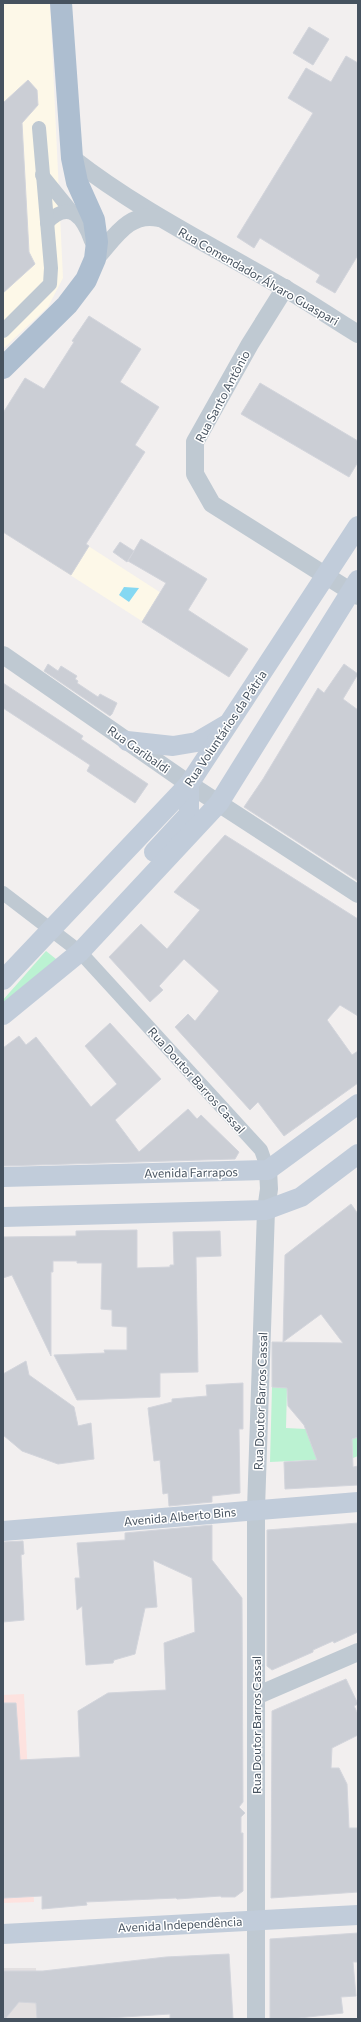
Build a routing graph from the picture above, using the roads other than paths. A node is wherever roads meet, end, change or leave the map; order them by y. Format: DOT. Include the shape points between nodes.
graph roads {
  1 [pos="61,3"];
  2 [pos="39,128"];
  3 [pos="72,158"];
  4 [pos="42,175"];
  5 [pos="72,212"];
  6 [pos="160,218"];
  7 [pos="47,223"];
  8 [pos="95,259"];
  9 [pos="285,288"];
  10 [pos="3,331"];
  11 [pos="358,334"];
  12 [pos="3,368"];
  13 [pos="358,526"];
  14 [pos="326,575"];
  15 [pos="356,589"];
  16 [pos="3,655"];
  17 [pos="229,723"];
  18 [pos="127,741"];
  19 [pos="189,784"];
  20 [pos="219,803"];
  21 [pos="3,893"];
  22 [pos="358,894"];
  23 [pos="127,901"];
  24 [pos="51,928"];
  25 [pos="80,952"];
  26 [pos="3,980"];
  27 [pos="3,1016"];
  28 [pos="358,1104"];
  29 [pos="358,1154"];
  30 [pos="268,1170"];
  31 [pos="3,1177"];
  32 [pos="266,1210"];
  33 [pos="3,1218"];
  34 [pos="358,1502"];
  35 [pos="256,1510"];
  36 [pos="3,1531"];
  37 [pos="358,1652"];
  38 [pos="256,1696"];
  39 [pos="358,1915"];
  40 [pos="256,1920"];
  41 [pos="3,1934"];
  42 [pos="256,2019"];
  1 -- 3 [label="main road"];
  2 -- 4 [label="street"];
  3 -- 6 [label="street, Rua Comendador Álvaro Guaspari" via="103,182"];
  3 -- 8 [label="main road" via="77,182 94,220 97,242"];
  4 -- 5 [label="street"];
  4 -- 7 [label="street"];
  5 -- 7 [label="street" via="63,211 55,214"];
  5 -- 8 [label="street" via="80,218 87,229"];
  6 -- 8 [label="street" via="139,217 129,223"];
  6 -- 9 [label="street, Rua Comendador Álvaro Guaspari"];
  7 -- 10 [label="street" via="50,284"];
  8 -- 12 [label="main road" via="86,280 67,305"];
  9 -- 11 [label="street, Rua Comendador Álvaro Guaspari"];
  9 -- 14 [label="street, Rua Santo Antônio" via="195,442 195,474 212,504"];
  13 -- 14 [label="main road, Rua Voluntários da Pátria"];
  14 -- 15 [label="street, Rua Santo Antônio"];
  14 -- 17 [label="main road, Rua Voluntários da Pátria"];
  15 -- 20 [label="main road"];
  16 -- 18 [label="street, Rua Garibaldi"];
  17 -- 18 [label="main road" via="197,742 173,746"];
  17 -- 19 [label="main road, Rua Voluntários da Pátria"];
  18 -- 19 [label="street, Rua Garibaldi"];
  19 -- 20 [label="street, Rua Garibaldi"];
  19 -- 23 [label="main road" via="189,814 142,866"];
  19 -- 24 [label="main road, Rua Voluntários da Pátria"];
  20 -- 22 [label="street, Rua Garibaldi"];
  20 -- 23 [label="main road"];
  21 -- 24 [label="street, Rua Doutor Barros Cassal"];
  23 -- 25 [label="main road"];
  24 -- 25 [label="street, Rua Doutor Barros Cassal"];
  24 -- 26 [label="main road, Rua Voluntários da Pátria"];
  25 -- 27 [label="main road"];
  25 -- 30 [label="street, Rua Doutor Barros Cassal" via="261,1150"];
  28 -- 30 [label="main road"];
  29 -- 32 [label="main road" via="301,1197"];
  30 -- 31 [label="main road, Avenida Farrapos"];
  30 -- 32 [label="street, Rua Doutor Barros Cassal"];
  32 -- 33 [label="main road"];
  32 -- 35 [label="street, Rua Doutor Barros Cassal"];
  34 -- 35 [label="main road, Avenida Alberto Bins"];
  35 -- 36 [label="main road, Avenida Alberto Bins"];
  35 -- 38 [label="street, Rua Doutor Barros Cassal"];
  37 -- 38 [label="street"];
  38 -- 40 [label="street, Rua Doutor Barros Cassal"];
  39 -- 40 [label="main road, Avenida Independência"];
  40 -- 41 [label="main road, Avenida Independência"];
  40 -- 42 [label="street, Rua Doutor Barros Cassal"];
}
